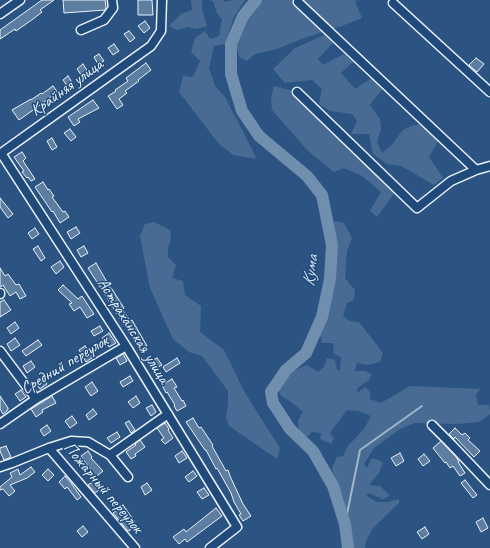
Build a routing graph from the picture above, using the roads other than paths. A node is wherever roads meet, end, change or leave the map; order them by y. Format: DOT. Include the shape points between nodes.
graph roads {
  1 [pos="20,0"];
  2 [pos="112,0"];
  3 [pos="162,0"];
  4 [pos="298,2"];
  5 [pos="393,3"];
  6 [pos="0,14"];
  7 [pos="81,30"];
  8 [pos="297,92"];
  9 [pos="490,92"];
  10 [pos="1,153"];
  11 [pos="490,166"];
  12 [pos="476,170"];
  13 [pos="126,346"];
  14 [pos="0,351"];
  15 [pos="36,399"];
  16 [pos="168,414"];
  17 [pos="0,424"];
  18 [pos="432,425"];
  19 [pos="49,448"];
  20 [pos="110,455"];
  21 [pos="0,467"];
  22 [pos="128,477"];
  23 [pos="490,485"];
  24 [pos="135,548"];
  25 [pos="210,548"];
  1 -- 6 [label="street"];
  2 -- 7 [label="street" via="113,8 104,20"];
  3 -- 10 [label="street, Крайняя улица" via="161,31 151,46"];
  4 -- 12 [label="street"];
  5 -- 9 [label="street"];
  8 -- 12 [label="street" via="417,208 451,180"];
  10 -- 13 [label="street, Астраханская улица"];
  11 -- 12 [label="street"];
  13 -- 15 [label="street, Средний переулок"];
  13 -- 16 [label="street, Астраханская улица"];
  14 -- 15 [label="street"];
  15 -- 17 [label="street, Средний переулок"];
  16 -- 20 [label="street"];
  16 -- 25 [label="street, Астраханская улица" via="238,527"];
  18 -- 23 [label="street"];
  19 -- 20 [label="street" via="71,441 88,442"];
  19 -- 21 [label="street"];
  19 -- 24 [label="street, Пожарный переулок"];
  20 -- 22 [label="street"];
}
